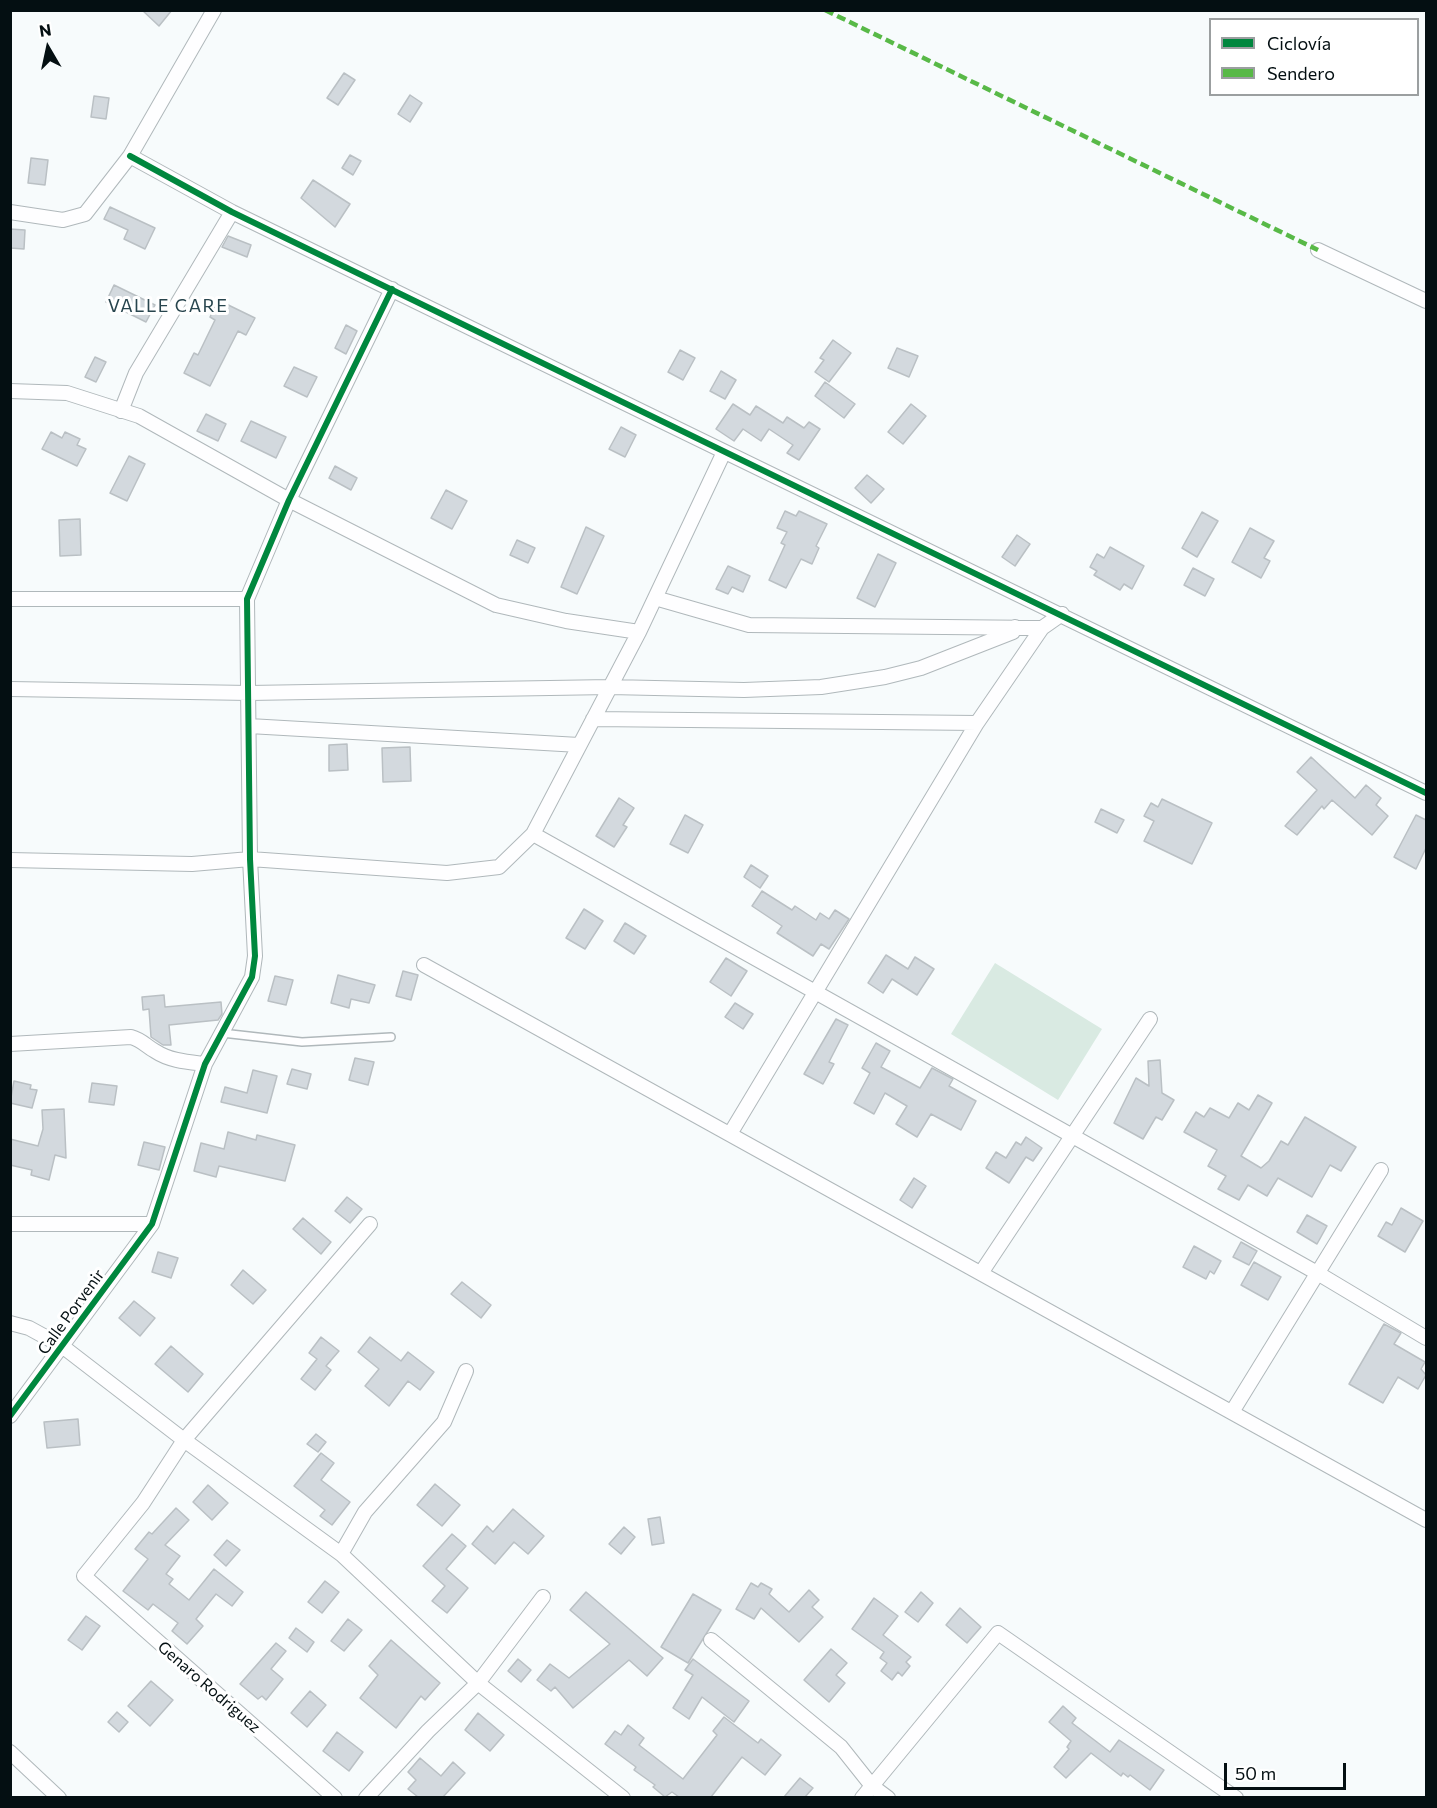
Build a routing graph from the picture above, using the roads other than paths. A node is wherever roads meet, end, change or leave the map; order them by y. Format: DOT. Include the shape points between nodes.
graph roads {
  1 [pos="214,10"];
  2 [pos="130,156"];
  3 [pos="10,212"];
  4 [pos="232,212"];
  5 [pos="1318,250"];
  6 [pos="392,290"];
  7 [pos="1426,301"];
  8 [pos="10,391"];
  9 [pos="122,411"];
  10 [pos="724,452"];
  11 [pos="289,500"];
  12 [pos="10,598"];
  13 [pos="655,598"];
  14 [pos="248,599"];
  15 [pos="1062,614"];
  16 [pos="1015,627"];
  17 [pos="1042,628"];
  18 [pos="639,632"];
  19 [pos="609,687"];
  20 [pos="10,689"];
  21 [pos="249,693"];
  22 [pos="592,719"];
  23 [pos="977,723"];
  24 [pos="249,726"];
  25 [pos="579,745"];
  26 [pos="1426,793"];
  27 [pos="533,834"];
  28 [pos="250,859"];
  29 [pos="10,860"];
  30 [pos="424,965"];
  31 [pos="815,992"];
  32 [pos="1150,1019"];
  33 [pos="222,1033"];
  34 [pos="392,1037"];
  35 [pos="10,1044"];
  36 [pos="205,1064"];
  37 [pos="730,1134"];
  38 [pos="1072,1136"];
  39 [pos="1381,1170"];
  40 [pos="10,1224"];
  41 [pos="152,1224"];
  42 [pos="370,1224"];
  43 [pos="981,1273"];
  44 [pos="1319,1274"];
  45 [pos="10,1323"];
  46 [pos="1426,1338"];
  47 [pos="62,1347"];
  48 [pos="466,1371"];
  49 [pos="1232,1412"];
  50 [pos="10,1416"];
  51 [pos="183,1440"];
  52 [pos="1426,1520"];
  53 [pos="341,1554"];
  54 [pos="543,1597"];
  55 [pos="711,1640"];
  56 [pos="478,1683"];
  57 [pos="10,1752"];
  58 [pos="872,1786"];
  59 [pos="59,1797"];
  60 [pos="335,1797"];
  61 [pos="366,1797"];
  62 [pos="623,1797"];
  63 [pos="862,1797"];
  64 [pos="888,1797"];
  65 [pos="1236,1797"];
  1 -- 2 [label="street"];
  2 -- 3 [label="street" via="85,214 63,220"];
  2 -- 4 [label="street"];
  4 -- 6 [label="street"];
  4 -- 9 [label="street" via="136,373"];
  5 -- 7 [label="street"];
  6 -- 10 [label="street"];
  6 -- 11 [label="street"];
  8 -- 9 [label="street" via="67,393"];
  9 -- 11 [label="street" via="140,416"];
  10 -- 13 [label="street"];
  10 -- 15 [label="street"];
  11 -- 14 [label="street"];
  11 -- 18 [label="street" via="496,605"];
  12 -- 14 [label="street"];
  13 -- 16 [label="street" via="749,626"];
  13 -- 18 [label="street"];
  14 -- 21 [label="street, Calle Porvenir"];
  15 -- 17 [label="street"];
  15 -- 26 [label="street"];
  16 -- 17 [label="street"];
  16 -- 19 [label="street" via="1013,632 921,668 821,687"];
  17 -- 23 [label="street"];
  18 -- 19 [label="street"];
  19 -- 21 [label="street"];
  19 -- 22 [label="street"];
  20 -- 21 [label="street"];
  21 -- 24 [label="street, Calle Porvenir"];
  22 -- 23 [label="street"];
  22 -- 25 [label="street"];
  23 -- 31 [label="street"];
  24 -- 25 [label="street"];
  24 -- 28 [label="street, Calle Porvenir"];
  25 -- 27 [label="street"];
  27 -- 28 [label="street" via="499,867 447,873"];
  27 -- 31 [label="street"];
  28 -- 29 [label="street" via="192,864"];
  28 -- 33 [label="street, Calle Porvenir" via="255,956 252,977"];
  30 -- 37 [label="street"];
  31 -- 37 [label="street"];
  31 -- 38 [label="street"];
  32 -- 38 [label="street"];
  33 -- 34 [label="lane" via="303,1042"];
  33 -- 36 [label="street, Calle Porvenir"];
  35 -- 36 [label="street" via="131,1037 178,1061"];
  36 -- 41 [label="street, Calle Porvenir"];
  37 -- 43 [label="street"];
  38 -- 43 [label="street"];
  38 -- 44 [label="street"];
  39 -- 44 [label="street"];
  40 -- 41 [label="street"];
  41 -- 47 [label="street, Calle Porvenir"];
  42 -- 51 [label="street"];
  43 -- 49 [label="street"];
  44 -- 46 [label="street"];
  44 -- 49 [label="street"];
  45 -- 47 [label="street" via="29,1328"];
  47 -- 50 [label="street, Calle Porvenir"];
  47 -- 51 [label="street"];
  48 -- 53 [label="street" via="444,1422 365,1512"];
  49 -- 52 [label="street"];
  51 -- 53 [label="street"];
  51 -- 60 [label="street, Genaro Rodriguez" via="143,1503 84,1576"];
  53 -- 56 [label="street"];
  54 -- 56 [label="street"];
  55 -- 58 [label="street" via="841,1747"];
  56 -- 61 [label="street"];
  56 -- 62 [label="street"];
  57 -- 59 [label="street"];
  58 -- 63 [label="street"];
  58 -- 64 [label="street"];
  58 -- 65 [label="street" via="998,1633"];
}
